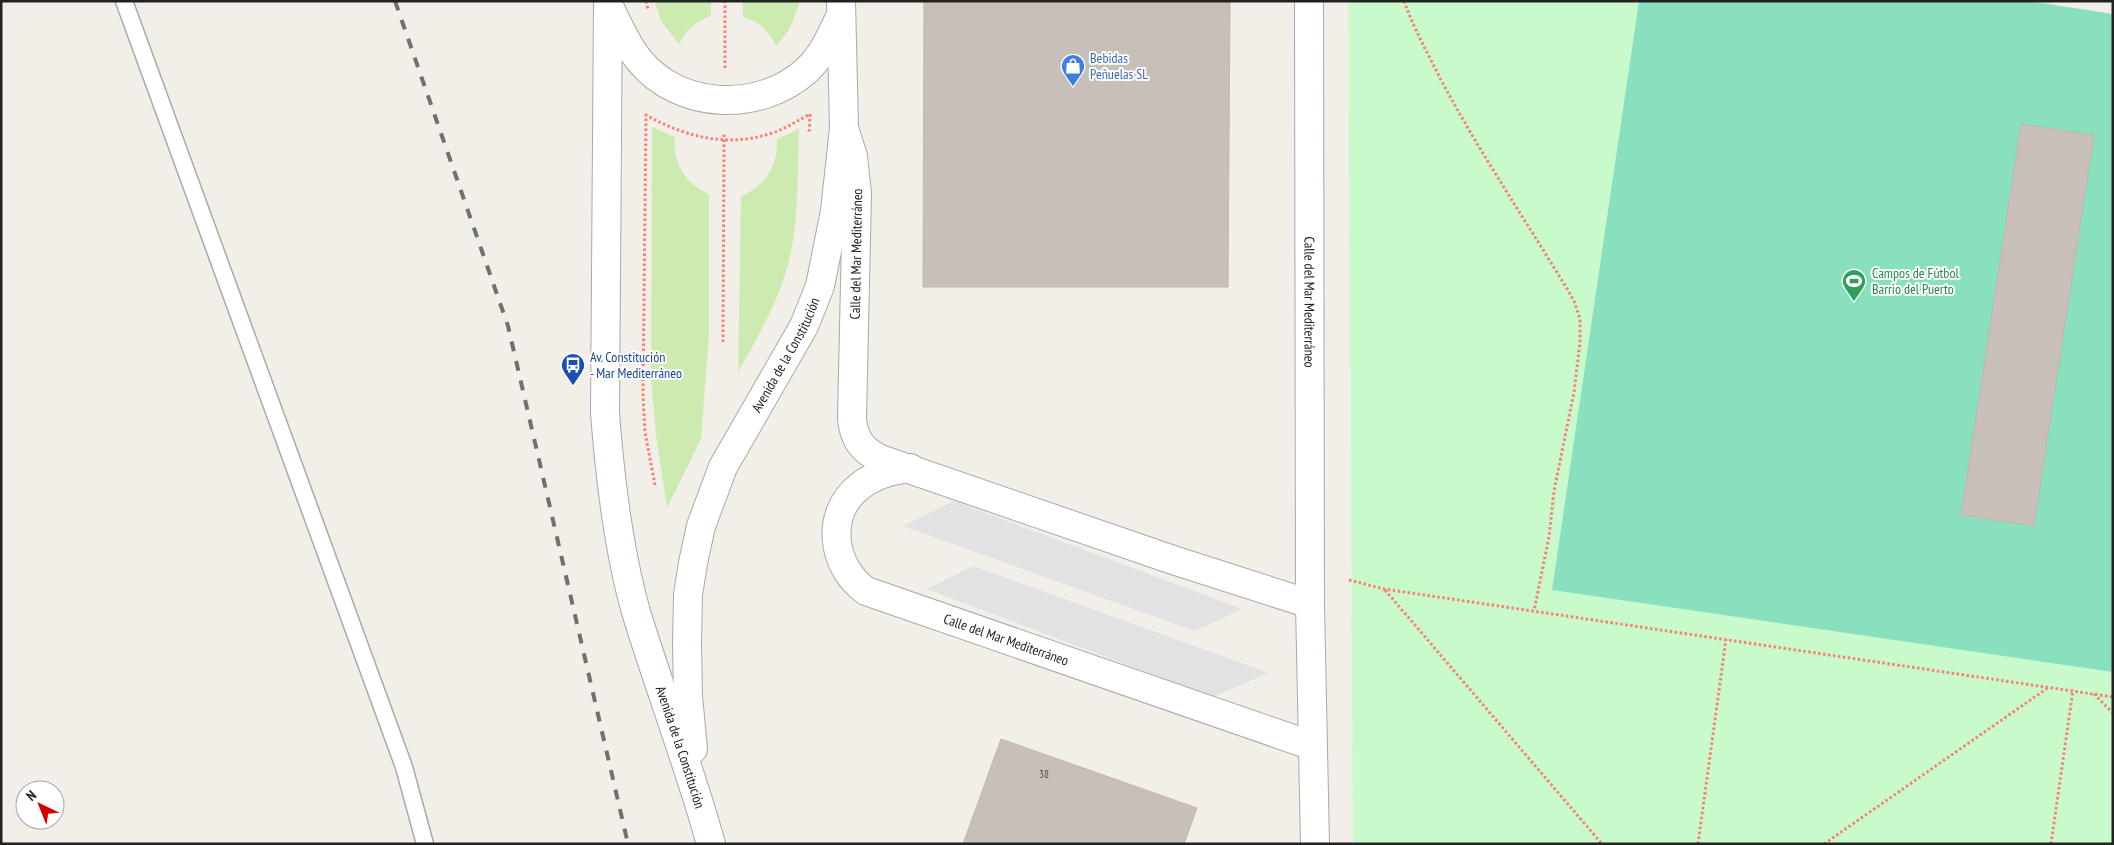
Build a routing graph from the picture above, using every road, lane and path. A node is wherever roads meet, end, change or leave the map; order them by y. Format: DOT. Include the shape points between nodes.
graph roads {
  1 [pos="124,1"];
  2 [pos="646,1"];
  3 [pos="725,1"];
  4 [pos="1309,1"];
  5 [pos="1404,1"];
  6 [pos="608,2"];
  7 [pos="841,8"];
  8 [pos="652,18"];
  9 [pos="724,101"];
  10 [pos="844,128"];
  11 [pos="809,138"];
  12 [pos="724,140"];
  13 [pos="723,342"];
  14 [pos="910,468"];
  15 [pos="656,486"];
  16 [pos="1349,580"];
  17 [pos="1384,589"];
  18 [pos="1310,604"];
  19 [pos="1534,611"];
  20 [pos="1726,639"];
  21 [pos="2049,687"];
  22 [pos="2073,690"];
  23 [pos="2093,694"];
  24 [pos="2113,696"];
  25 [pos="2113,713"];
  26 [pos="1313,746"];
  27 [pos="698,800"];
  28 [pos="425,844"];
  29 [pos="711,844"];
  30 [pos="1315,844"];
  31 [pos="1602,844"];
  32 [pos="1698,844"];
  33 [pos="1824,844"];
  34 [pos="2051,844"];
  1 -- 28 [label="lane" via="404,767"];
  2 -- 8 [label="path"];
  3 -- 9 [label="path"];
  4 -- 18 [label="street, Calle del Mar Mediterráneo"];
  5 -- 19 [label="path" via="1414,30 1461,118 1576,303 1580,319 1574,392"];
  6 -- 9 [label="street, Avenida de la Constitución" via="622,34 640,61 664,82 693,96"];
  6 -- 27 [label="street, Avenida de la Constitución" via="607,444 619,532 636,611"];
  7 -- 9 [label="street, Avenida de la Constitución" via="826,48 806,70 782,88 754,98"];
  7 -- 10 [label="street, Avenida de la Constitución"];
  9 -- 12 [label="path"];
  10 -- 14 [label="street, Calle del Mar Mediterráneo" via="853,156 857,194 853,425 858,442 867,452"];
  10 -- 27 [label="street, Avenida de la Constitución" via="835,211 820,286 804,326 723,466 701,526 688,595 687,644 688,696"];
  11 -- 12 [label="path" via="810,114 773,133 750,139"];
  12 -- 13 [label="path"];
  12 -- 15 [label="path" via="696,137 667,127 646,115 643,394 645,432"];
  14 -- 18 [label="street, Calle del Mar Mediterráneo"];
  14 -- 26 [label="street, Calle del Mar Mediterráneo" via="889,472 859,486 850,495 838,518 836,547 842,563 851,578 866,591"];
  16 -- 17 [label="path"];
  17 -- 19 [label="path"];
  17 -- 31 [label="path"];
  18 -- 26 [label="street, Calle del Mar Mediterráneo"];
  19 -- 20 [label="path"];
  20 -- 21 [label="path"];
  20 -- 32 [label="path"];
  21 -- 22 [label="path"];
  21 -- 33 [label="path"];
  22 -- 23 [label="path"];
  22 -- 34 [label="path"];
  23 -- 24 [label="path"];
  23 -- 25 [label="path"];
  26 -- 30 [label="street, Calle del Mar Mediterráneo"];
  27 -- 29 [label="street"];
}
